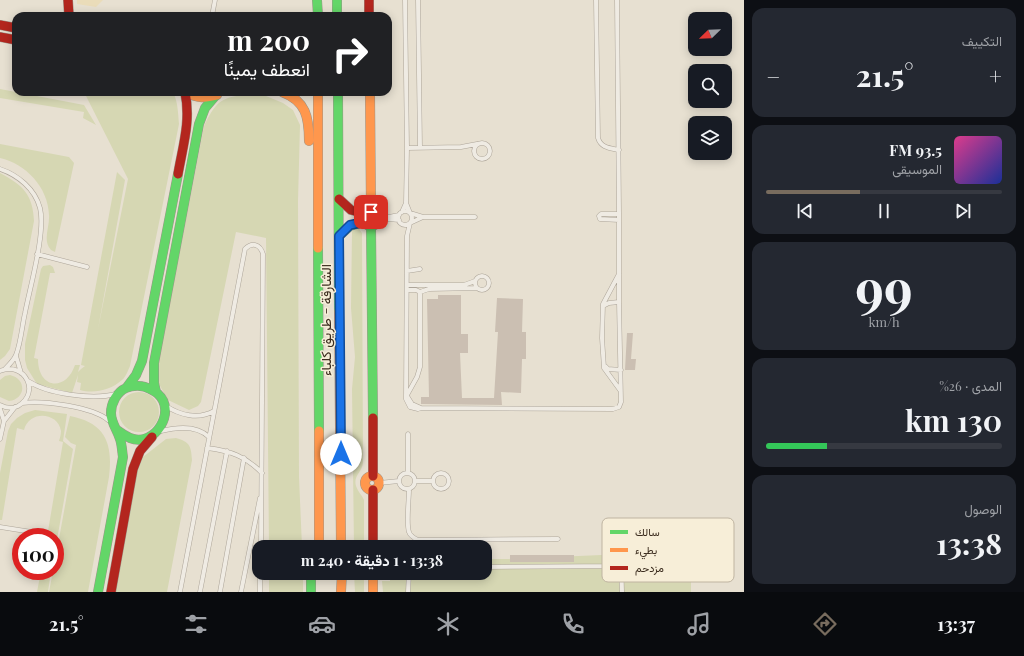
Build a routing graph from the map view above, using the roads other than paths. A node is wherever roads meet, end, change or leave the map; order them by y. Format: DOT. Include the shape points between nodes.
graph roads {
  1 [pos="68,0"];
  2 [pos="215,0"];
  3 [pos="311,0"];
  4 [pos="317,0"];
  5 [pos="337,0"];
  6 [pos="369,0"];
  7 [pos="405,0"];
  8 [pos="418,0"];
  9 [pos="596,0"];
  10 [pos="617,0"];
  11 [pos="68,12"];
  12 [pos="213,12"];
  13 [pos="311,12"];
  14 [pos="318,12"];
  15 [pos="337,12"];
  16 [pos="370,12"];
  17 [pos="0,25"];
  18 [pos="12,27"];
  19 [pos="0,37"];
  20 [pos="12,39"];
  21 [pos="187,96"];
  22 [pos="194,96"];
  23 [pos="213,96"];
  24 [pos="216,96"];
  25 [pos="291,96"];
  26 [pos="318,96"];
  27 [pos="338,96"];
  28 [pos="370,96"];
  29 [pos="477,144"];
  30 [pos="420,147"];
  31 [pos="407,148"];
  32 [pos="460,148"];
  33 [pos="619,150"];
  34 [pos="475,155"];
  35 [pos="0,169"];
  36 [pos="339,199"];
  37 [pos="406,203"];
  38 [pos="400,213"];
  39 [pos="410,213"];
  40 [pos="620,214"];
  41 [pos="423,217"];
  42 [pos="475,217"];
  43 [pos="389,218"];
  44 [pos="371,219"];
  45 [pos="620,220"];
  46 [pos="400,222"];
  47 [pos="410,222"];
  48 [pos="339,236"];
  49 [pos="407,236"];
  50 [pos="37,254"];
  51 [pos="87,267"];
  52 [pos="420,269"];
  53 [pos="407,271"];
  54 [pos="619,274"];
  55 [pos="475,281"];
  56 [pos="407,287"];
  57 [pos="477,288"];
  58 [pos="420,292"];
  59 [pos="619,302"];
  60 [pos="603,306"];
  61 [pos="318,326"];
  62 [pos="16,356"];
  63 [pos="603,364"];
  64 [pos="5,369"];
  65 [pos="620,370"];
  66 [pos="0,371"];
  67 [pos="22,373"];
  68 [pos="28,380"];
  69 [pos="127,387"];
  70 [pos="620,391"];
  71 [pos="156,392"];
  72 [pos="118,394"];
  73 [pos="407,395"];
  74 [pos="22,403"];
  75 [pos="164,404"];
  76 [pos="0,405"];
  77 [pos="16,407"];
  78 [pos="0,409"];
  79 [pos="214,411"];
  80 [pos="4,421"];
  81 [pos="115,427"];
  82 [pos="408,434"];
  83 [pos="154,435"];
  84 [pos="209,437"];
  85 [pos="0,440"];
  86 [pos="207,448"];
  87 [pos="227,451"];
  88 [pos="244,458"];
  89 [pos="262,473"];
  90 [pos="319,473"];
  91 [pos="408,473"];
  92 [pos="376,479"];
  93 [pos="399,481"];
  94 [pos="416,481"];
  95 [pos="433,481"];
  96 [pos="262,487"];
  97 [pos="373,490"];
  98 [pos="409,490"];
  99 [pos="0,527"];
  100 [pos="12,529"];
  101 [pos="558,539"];
  102 [pos="261,540"];
  103 [pos="311,540"];
  104 [pos="319,540"];
  105 [pos="341,540"];
  106 [pos="373,540"];
  107 [pos="602,566"];
  108 [pos="492,567"];
  109 [pos="260,580"];
  110 [pos="311,580"];
  111 [pos="319,580"];
  112 [pos="342,580"];
  113 [pos="343,580"];
  114 [pos="373,580"];
  115 [pos="409,580"];
  116 [pos="622,582"];
  117 [pos="98,592"];
  118 [pos="111,592"];
  119 [pos="180,592"];
  120 [pos="200,592"];
  121 [pos="220,592"];
  122 [pos="241,592"];
  123 [pos="260,592"];
  124 [pos="311,592"];
  125 [pos="319,592"];
  126 [pos="341,592"];
  127 [pos="345,592"];
  128 [pos="373,592"];
  129 [pos="408,592"];
  130 [pos="622,592"];
  1 -- 11 [label="main road"];
  2 -- 12 [label="lane"];
  3 -- 13 [label="main road"];
  4 -- 14 [label="main road"];
  5 -- 15 [label="main road"];
  6 -- 16 [label="main road"];
  7 -- 31 [label="lane"];
  8 -- 30 [label="lane"];
  9 -- 33 [label="lane" via="598,138 603,146"];
  10 -- 33 [label="lane"];
  17 -- 18 [label="main road"];
  19 -- 20 [label="main road"];
  21 -- 69 [label="main road" via="188,122 142,361"];
  22 -- 23 [label="main road"];
  24 -- 71 [label="main road" via="205,108 199,124 154,363"];
  25 -- 61 [label="main road" via="302,105 309,123 310,297"];
  26 -- 61 [label="main road, الشارقة - طريق كلباء"];
  27 -- 36 [label="main road, الشارقة - طريق كلباء"];
  28 -- 44 [label="main road"];
  29 -- 32 [label="lane"];
  29 -- 34 [label="lane" via="474,148"];
  29 -- 34 [label="lane" via="486,144 490,148 490,154 482,159"];
  30 -- 31 [label="lane"];
  30 -- 32 [label="lane"];
  31 -- 37 [label="lane"];
  32 -- 34 [label="lane"];
  33 -- 40 [label="lane"];
  35 -- 50 [label="lane" via="12,173 22,181 36,198 41,220"];
  36 -- 44 [label="main road" via="353,212"];
  36 -- 48 [label="main road, الشارقة - طريق كلباء"];
  37 -- 38 [label="lane"];
  37 -- 39 [label="lane"];
  38 -- 39 [label="lane"];
  38 -- 43 [label="lane"];
  38 -- 46 [label="lane"];
  39 -- 41 [label="lane"];
  39 -- 47 [label="lane"];
  40 -- 45 [label="lane"];
  40 -- 45 [label="lane" via="599,216 600,219"];
  41 -- 42 [label="lane"];
  41 -- 47 [label="lane"];
  43 -- 44 [label="lane"];
  43 -- 46 [label="lane"];
  44 -- 48 [label="main road" via="350,225"];
  44 -- 92 [label="main road"];
  45 -- 54 [label="lane"];
  46 -- 47 [label="lane" via="406,225"];
  46 -- 49 [label="lane"];
  47 -- 49 [label="lane"];
  48 -- 105 [label="main road, الشارقة - طريق كلباء"];
  49 -- 53 [label="lane"];
  50 -- 51 [label="lane"];
  50 -- 62 [label="lane"];
  52 -- 53 [label="lane"];
  53 -- 56 [label="lane"];
  54 -- 59 [label="lane"];
  54 -- 60 [label="lane"];
  55 -- 56 [label="lane" via="464,285"];
  55 -- 57 [label="lane"];
  55 -- 57 [label="lane" via="478,277 484,276 489,281 487,288"];
  56 -- 58 [label="lane"];
  56 -- 73 [label="lane"];
  57 -- 58 [label="lane" via="429,289"];
  58 -- 73 [label="lane" via="420,367"];
  59 -- 60 [label="lane"];
  59 -- 65 [label="lane"];
  60 -- 63 [label="lane"];
  61 -- 90 [label="main road, الشارقة - طريق كلباء"];
  62 -- 64 [label="lane"];
  62 -- 67 [label="lane"];
  63 -- 65 [label="lane" via="608,369"];
  63 -- 70 [label="lane"];
  64 -- 66 [label="lane"];
  64 -- 67 [label="lane" via="14,369"];
  65 -- 70 [label="lane"];
  67 -- 68 [label="lane"];
  68 -- 72 [label="lane" via="40,387 77,395"];
  68 -- 74 [label="lane" via="28,395"];
  69 -- 71 [label="main road" via="142,386"];
  69 -- 72 [label="main road"];
  70 -- 73 [label="lane" via="620,404 610,409 421,408 412,404"];
  71 -- 75 [label="main road"];
  72 -- 81 [label="main road" via="113,400 110,416"];
  74 -- 77 [label="lane"];
  74 -- 81 [label="lane" via="44,402 76,407 100,414"];
  75 -- 79 [label="lane" via="172,410 192,416 202,416"];
  75 -- 83 [label="main road" via="162,427"];
  76 -- 77 [label="lane" via="7,408"];
  77 -- 80 [label="lane"];
  78 -- 80 [label="lane"];
  79 -- 84 [label="lane"];
  79 -- 89 [label="lane" via="245,249 248,245 258,245 263,254"];
  80 -- 85 [label="lane"];
  81 -- 83 [label="main road" via="124,437 133,440 143,440"];
  81 -- 117 [label="main road" via="122,447 121,467"];
  82 -- 91 [label="lane"];
  83 -- 84 [label="lane" via="173,428 190,428"];
  83 -- 118 [label="main road" via="140,451 133,469"];
  84 -- 86 [label="lane"];
  86 -- 87 [label="lane"];
  86 -- 119 [label="lane"];
  87 -- 88 [label="lane"];
  87 -- 120 [label="lane"];
  88 -- 89 [label="lane"];
  88 -- 121 [label="lane"];
  89 -- 96 [label="lane"];
  90 -- 103 [label="main road" via="314,495"];
  90 -- 104 [label="main road, الشارقة - طريق كلباء"];
  91 -- 93 [label="lane" via="401,476"];
  91 -- 94 [label="lane" via="414,476"];
  92 -- 93 [label="lane"];
  92 -- 97 [label="main road" via="377,489"];
  92 -- 97 [label="main road" via="368,477 365,483"];
  93 -- 98 [label="lane" via="401,487"];
  94 -- 95 [label="lane"];
  94 -- 98 [label="lane" via="414,487"];
  96 -- 102 [label="lane"];
  96 -- 122 [label="lane"];
  97 -- 106 [label="main road"];
  98 -- 101 [label="lane" via="408,528 412,537 418,540"];
  99 -- 100 [label="lane"];
  107 -- 108 [label="lane"];
  109 -- 123 [label="lane"];
  110 -- 124 [label="main road"];
  111 -- 125 [label="main road"];
  112 -- 126 [label="main road"];
  113 -- 127 [label="main road"];
  114 -- 128 [label="main road"];
  115 -- 129 [label="lane"];
  116 -- 130 [label="lane"];
}
